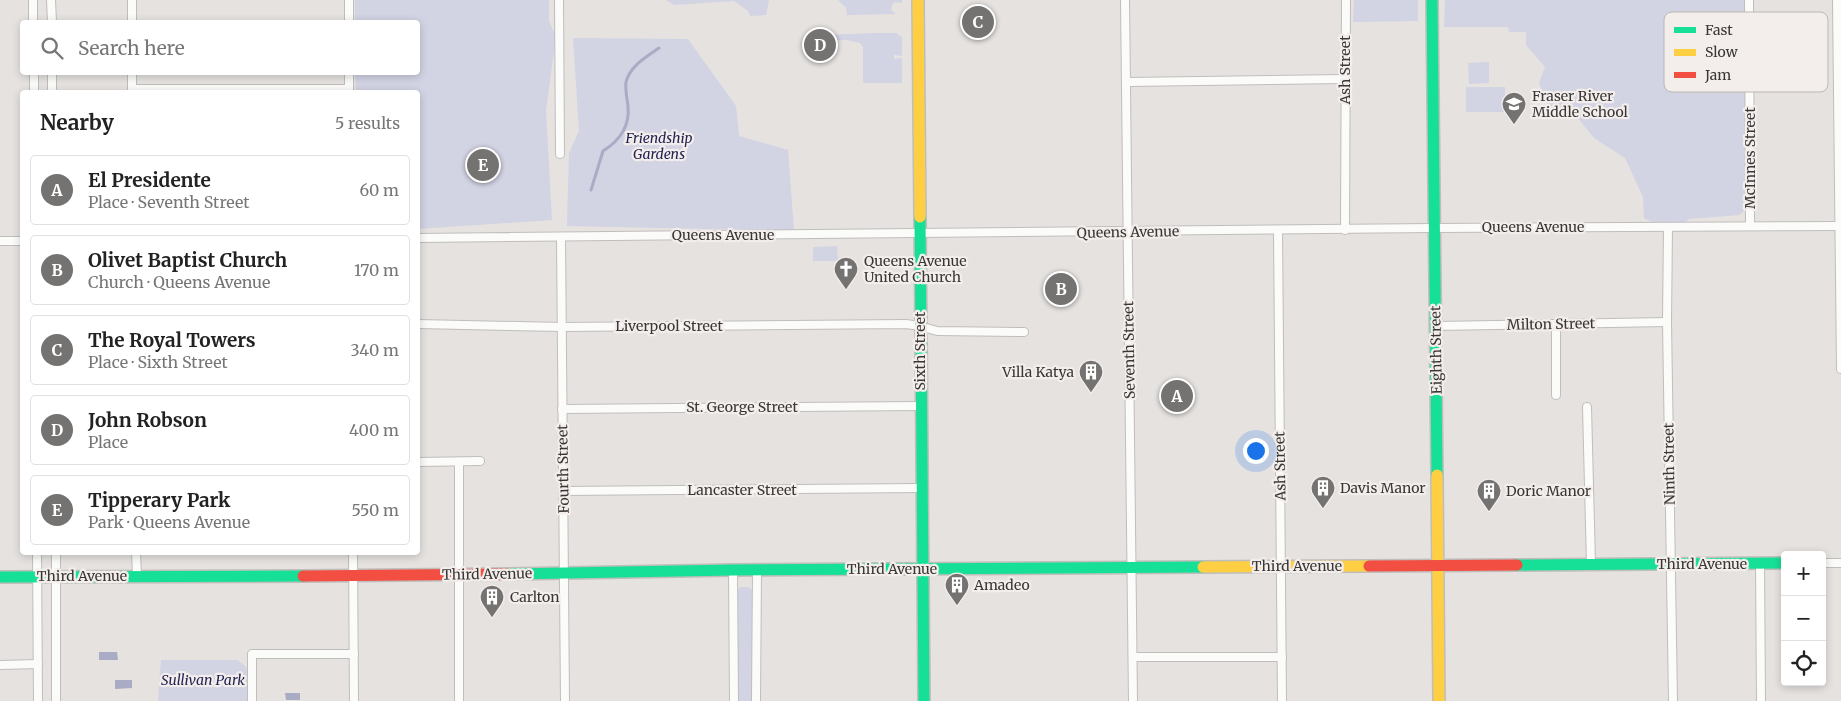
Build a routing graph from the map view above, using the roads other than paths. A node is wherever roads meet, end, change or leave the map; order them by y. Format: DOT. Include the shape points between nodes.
graph roads {
  1 [pos="33,0"];
  2 [pos="51,0"];
  3 [pos="132,0"];
  4 [pos="349,0"];
  5 [pos="559,0"];
  6 [pos="918,0"];
  7 [pos="1125,0"];
  8 [pos="1346,0"];
  9 [pos="1432,0"];
  10 [pos="1837,0"];
  11 [pos="33,20"];
  12 [pos="52,20"];
  13 [pos="132,20"];
  14 [pos="349,20"];
  15 [pos="1839,69"];
  16 [pos="34,75"];
  17 [pos="52,75"];
  18 [pos="132,75"];
  19 [pos="349,75"];
  20 [pos="1344,79"];
  21 [pos="1127,82"];
  22 [pos="34,90"];
  23 [pos="52,90"];
  24 [pos="132,90"];
  25 [pos="349,90"];
  26 [pos="1749,92"];
  27 [pos="560,154"];
  28 [pos="1840,225"];
  29 [pos="1750,226"];
  30 [pos="1668,227"];
  31 [pos="1434,228"];
  32 [pos="1278,230"];
  33 [pos="1345,230"];
  34 [pos="1128,232"];
  35 [pos="920,233"];
  36 [pos="561,237"];
  37 [pos="420,238"];
  38 [pos="0,241"];
  39 [pos="20,241"];
  40 [pos="1667,322"];
  41 [pos="420,324"];
  42 [pos="1556,324"];
  43 [pos="920,326"];
  44 [pos="1436,326"];
  45 [pos="562,327"];
  46 [pos="1024,332"];
  47 [pos="1841,369"];
  48 [pos="1556,395"];
  49 [pos="921,406"];
  50 [pos="1588,407"];
  51 [pos="562,409"];
  52 [pos="480,461"];
  53 [pos="420,462"];
  54 [pos="459,462"];
  55 [pos="922,488"];
  56 [pos="563,491"];
  57 [pos="37,555"];
  58 [pos="56,555"];
  59 [pos="136,555"];
  60 [pos="353,555"];
  61 [pos="1760,563"];
  62 [pos="1781,563"];
  63 [pos="1826,563"];
  64 [pos="1841,563"];
  65 [pos="1591,564"];
  66 [pos="1672,564"];
  67 [pos="1438,565"];
  68 [pos="1281,566"];
  69 [pos="1132,568"];
  70 [pos="923,569"];
  71 [pos="733,570"];
  72 [pos="757,570"];
  73 [pos="564,572"];
  74 [pos="353,575"];
  75 [pos="458,575"];
  76 [pos="38,576"];
  77 [pos="137,576"];
  78 [pos="0,577"];
  79 [pos="56,577"];
  80 [pos="354,654"];
  81 [pos="1133,657"];
  82 [pos="1282,657"];
  83 [pos="0,664"];
  84 [pos="38,664"];
  85 [pos="38,701"];
  86 [pos="56,701"];
  87 [pos="252,701"];
  88 [pos="354,701"];
  89 [pos="459,701"];
  90 [pos="565,701"];
  91 [pos="734,701"];
  92 [pos="756,701"];
  93 [pos="924,701"];
  94 [pos="1133,701"];
  95 [pos="1282,701"];
  96 [pos="1439,701"];
  97 [pos="1673,701"];
  98 [pos="1761,701"];
  1 -- 11 [label="street"];
  2 -- 12 [label="street"];
  3 -- 13 [label="street"];
  4 -- 14 [label="street"];
  5 -- 27 [label="street"];
  6 -- 35 [label="street, Sixth Street"];
  7 -- 21 [label="street, Seventh Street"];
  8 -- 20 [label="street, Ash Street"];
  9 -- 31 [label="street, Eighth Street"];
  10 -- 15 [label="street"];
  15 -- 28 [label="street"];
  16 -- 22 [label="street"];
  17 -- 23 [label="street"];
  18 -- 24 [label="street"];
  19 -- 25 [label="street"];
  20 -- 21 [label="street"];
  20 -- 33 [label="street, Ash Street"];
  21 -- 34 [label="street, Seventh Street"];
  26 -- 29 [label="street, McInnes Street"];
  28 -- 29 [label="street, Queens Avenue"];
  28 -- 47 [label="street"];
  29 -- 30 [label="street, Queens Avenue"];
  30 -- 31 [label="street, Queens Avenue"];
  30 -- 40 [label="street, Ninth Street"];
  31 -- 33 [label="street, Queens Avenue"];
  31 -- 44 [label="street, Eighth Street"];
  32 -- 33 [label="street, Queens Avenue"];
  32 -- 34 [label="street, Queens Avenue"];
  32 -- 68 [label="street, Ash Street"];
  34 -- 35 [label="street, Queens Avenue"];
  34 -- 69 [label="street, Seventh Street"];
  35 -- 36 [label="street, Queens Avenue"];
  35 -- 43 [label="street, Sixth Street"];
  36 -- 37 [label="street, Queens Avenue"];
  36 -- 45 [label="street, Fourth Street"];
  38 -- 39 [label="street"];
  40 -- 42 [label="street, Milton Street"];
  40 -- 66 [label="street, Ninth Street"];
  41 -- 45 [label="street, Liverpool Street"];
  42 -- 44 [label="street, Milton Street"];
  42 -- 48 [label="street"];
  43 -- 45 [label="street, Liverpool Street"];
  43 -- 46 [label="street, Liverpool Street" via="937,331"];
  43 -- 49 [label="street, Sixth Street"];
  44 -- 67 [label="street, Eighth Street"];
  45 -- 51 [label="street, Fourth Street"];
  49 -- 51 [label="street, St. George Street"];
  49 -- 55 [label="street, Sixth Street"];
  50 -- 65 [label="street"];
  51 -- 56 [label="street, Fourth Street"];
  52 -- 54 [label="street"];
  53 -- 54 [label="street"];
  54 -- 75 [label="street"];
  55 -- 56 [label="street, Lancaster Street"];
  55 -- 70 [label="street, Sixth Street"];
  56 -- 73 [label="street, Fourth Street"];
  57 -- 76 [label="street"];
  58 -- 79 [label="street"];
  59 -- 77 [label="street"];
  60 -- 74 [label="street"];
  61 -- 62 [label="street, Third Avenue"];
  61 -- 66 [label="street, Third Avenue"];
  61 -- 98 [label="street"];
  63 -- 64 [label="street"];
  65 -- 66 [label="street, Third Avenue"];
  65 -- 67 [label="street, Third Avenue"];
  66 -- 97 [label="street, Ninth Street"];
  67 -- 68 [label="street, Third Avenue"];
  67 -- 96 [label="street, Eighth Street"];
  68 -- 69 [label="street, Third Avenue"];
  68 -- 82 [label="street, Ash Street"];
  69 -- 70 [label="street, Third Avenue"];
  69 -- 81 [label="street, Seventh Street"];
  70 -- 72 [label="street, Third Avenue"];
  70 -- 93 [label="street, Sixth Street"];
  71 -- 72 [label="street, Third Avenue"];
  71 -- 73 [label="street, Third Avenue"];
  71 -- 91 [label="street"];
  72 -- 92 [label="street"];
  73 -- 75 [label="street, Third Avenue"];
  73 -- 90 [label="street, Fourth Street"];
  74 -- 75 [label="street, Third Avenue"];
  74 -- 77 [label="street, Third Avenue"];
  74 -- 80 [label="street"];
  75 -- 89 [label="street"];
  76 -- 78 [label="street, Third Avenue"];
  76 -- 79 [label="street, Third Avenue"];
  76 -- 84 [label="street"];
  77 -- 79 [label="street, Third Avenue"];
  79 -- 86 [label="street"];
  80 -- 87 [label="street" via="252,654"];
  80 -- 88 [label="street"];
  81 -- 82 [label="street"];
  81 -- 94 [label="street, Seventh Street"];
  82 -- 95 [label="street, Ash Street"];
  83 -- 84 [label="street"];
  84 -- 85 [label="street"];
}
